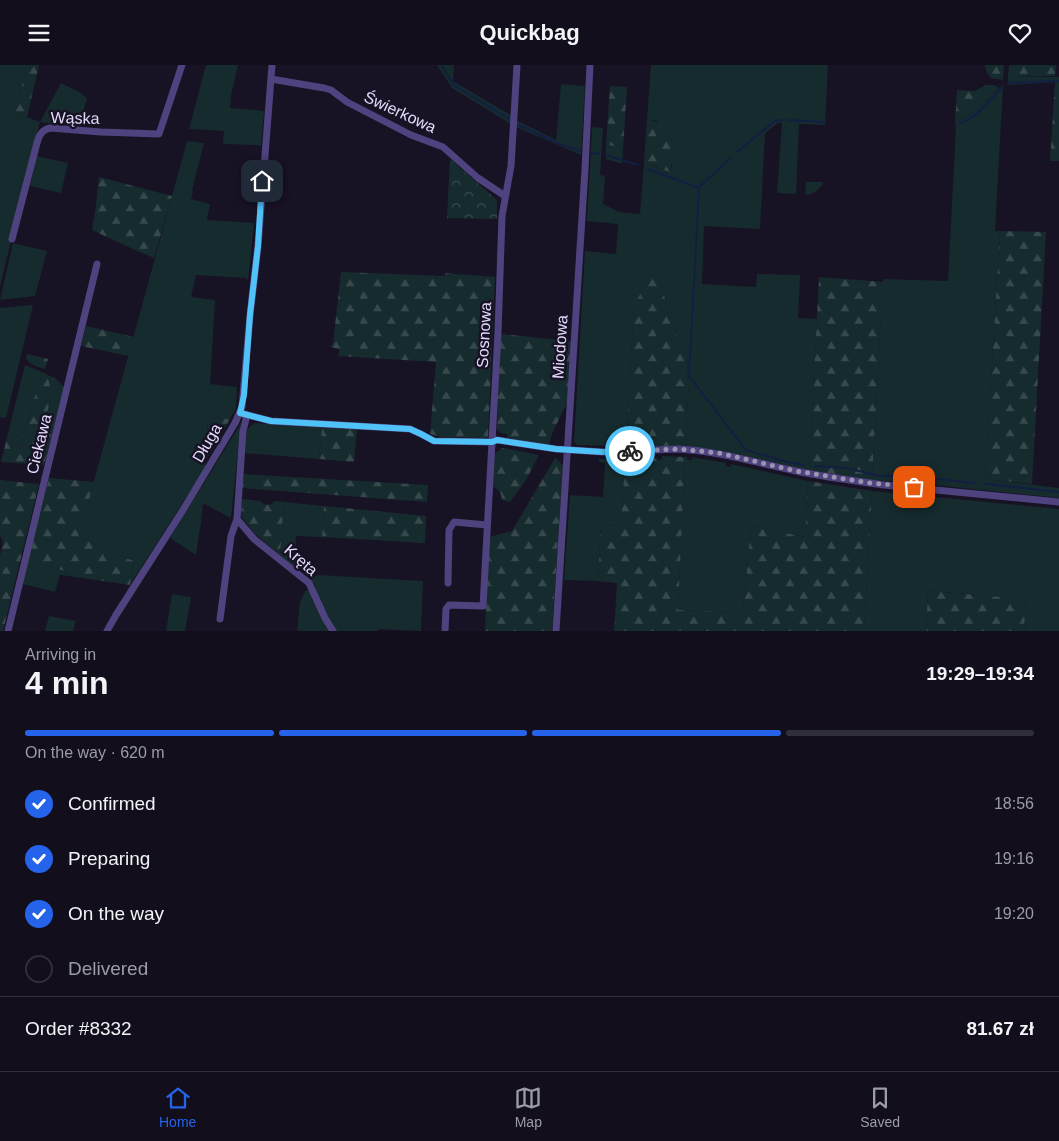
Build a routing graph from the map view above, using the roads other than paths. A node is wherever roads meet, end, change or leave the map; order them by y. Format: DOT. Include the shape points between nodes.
graph roads {
  1 [pos="182,65"];
  2 [pos="272,65"];
  3 [pos="517,65"];
  4 [pos="590,65"];
  5 [pos="271,79"];
  6 [pos="504,196"];
  7 [pos="12,239"];
  8 [pos="97,264"];
  9 [pos="243,414"];
  10 [pos="492,442"];
  11 [pos="568,449"];
  12 [pos="1059,502"];
  13 [pos="237,519"];
  14 [pos="487,525"];
  15 [pos="448,583"];
  16 [pos="220,619"];
  17 [pos="8,631"];
  18 [pos="107,631"];
  19 [pos="332,631"];
  20 [pos="445,631"];
  21 [pos="556,631"];
  1 -- 7 [label="street, Wąska" via="159,134 55,128 41,133"];
  2 -- 5 [label="street, Długa"];
  3 -- 6 [label="street, Sosnowa" via="511,166"];
  4 -- 11 [label="street, Miodowa"];
  5 -- 6 [label="street, Świerkowa" via="331,90 411,135 443,147"];
  5 -- 9 [label="street, Długa"];
  6 -- 10 [label="street, Sosnowa"];
  8 -- 17 [label="street, Ciekawa"];
  9 -- 10 [label="street" via="271,421 410,429 434,441"];
  9 -- 13 [label="street"];
  9 -- 18 [label="street, Długa"];
  10 -- 11 [label="street" via="504,440"];
  10 -- 14 [label="street, Sosnowa"];
  11 -- 12 [label="street" via="603,452 689,449 866,482"];
  11 -- 21 [label="street, Miodowa"];
  13 -- 16 [label="street" via="231,536"];
  13 -- 19 [label="street, Kręta" via="254,539 309,583"];
  14 -- 15 [label="street" via="454,522 449,530"];
  14 -- 20 [label="street, Sosnowa" via="484,606 449,605"];
}
